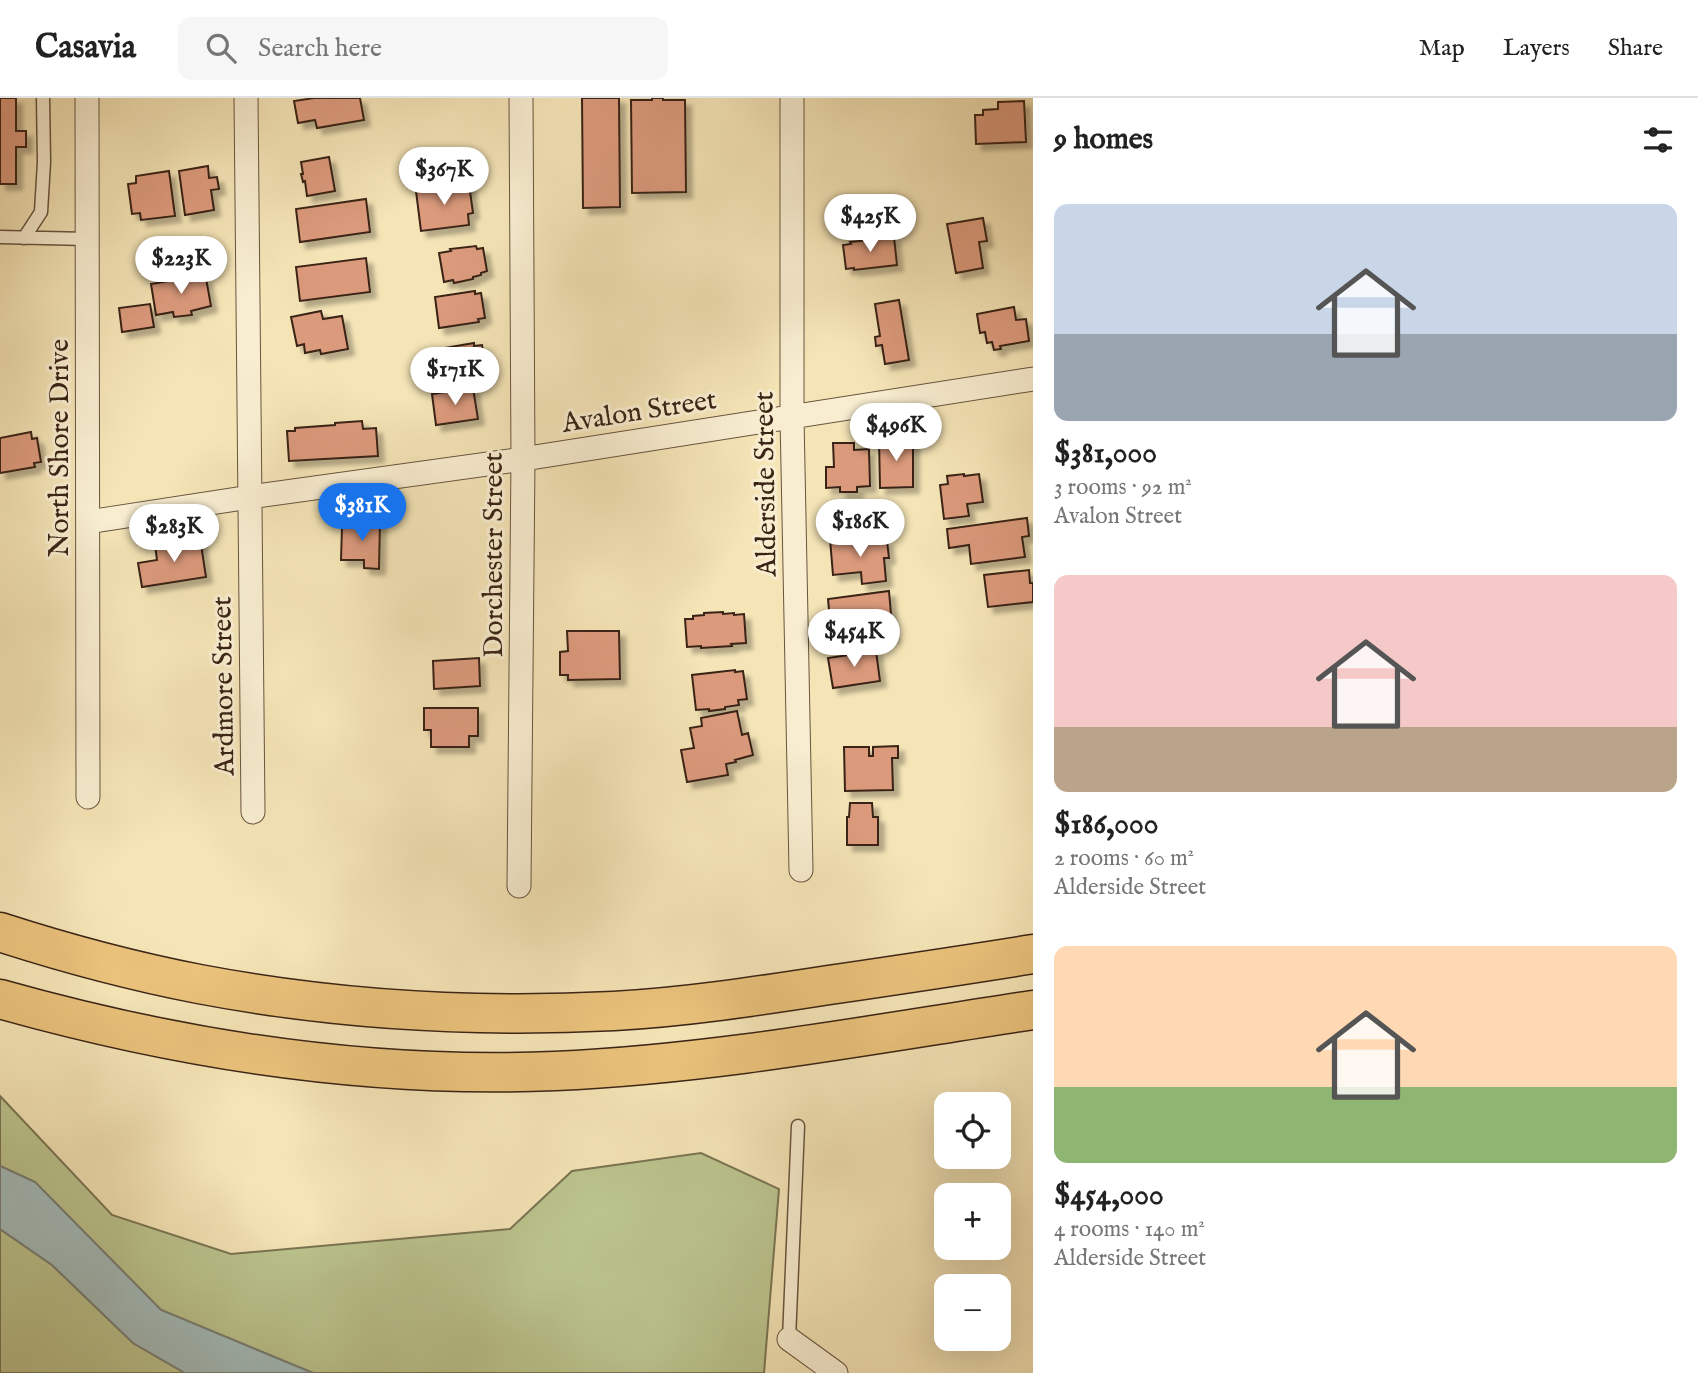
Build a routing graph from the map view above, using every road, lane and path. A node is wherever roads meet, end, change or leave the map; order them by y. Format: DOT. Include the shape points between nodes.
graph roads {
  1 [pos="43,98"];
  2 [pos="87,98"];
  3 [pos="246,98"];
  4 [pos="521,98"];
  5 [pos="792,98"];
  6 [pos="0,237"];
  7 [pos="24,238"];
  8 [pos="88,239"];
  9 [pos="1033,379"];
  10 [pos="792,416"];
  11 [pos="523,459"];
  12 [pos="250,497"];
  13 [pos="88,522"];
  14 [pos="88,797"];
  15 [pos="253,811"];
  16 [pos="802,870"];
  17 [pos="519,886"];
  18 [pos="0,932"];
  19 [pos="1033,954"];
  20 [pos="0,999"];
  21 [pos="1033,1010"];
  22 [pos="799,1126"];
  23 [pos="789,1339"];
  24 [pos="836,1373"];
  1 -- 7 [label="lane" via="41,212"];
  2 -- 8 [label="street, North Shore Drive"];
  3 -- 12 [label="street, Ardmore Street"];
  4 -- 11 [label="street, Dorchester Street"];
  5 -- 10 [label="street, Alderside Street"];
  6 -- 7 [label="lane"];
  7 -- 8 [label="lane"];
  8 -- 13 [label="street, North Shore Drive"];
  9 -- 10 [label="street, Avalon Street"];
  10 -- 11 [label="street, Avalon Street"];
  10 -- 16 [label="street, Alderside Street"];
  11 -- 12 [label="street, Avalon Street"];
  11 -- 17 [label="street, Dorchester Street"];
  12 -- 13 [label="street, Avalon Street"];
  12 -- 15 [label="street, Ardmore Street"];
  13 -- 14 [label="street, North Shore Drive"];
  18 -- 19 [label="highway" via="199,984 282,998 448,1013 605,1011 688,1004"];
  20 -- 21 [label="highway" via="139,1035 239,1052 370,1068 472,1072 555,1071 721,1057"];
  22 -- 23 [label="lane"];
  23 -- 24 [label="street"];
}
